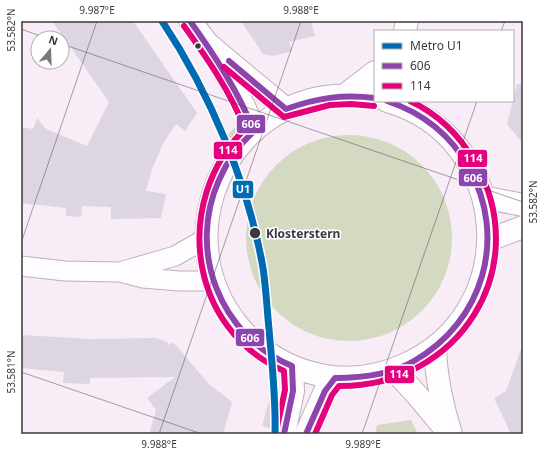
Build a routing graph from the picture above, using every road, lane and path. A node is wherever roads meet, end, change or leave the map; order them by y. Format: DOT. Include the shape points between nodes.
graph roads {
  1 [pos="190,21"];
  2 [pos="208,44"];
  3 [pos="374,73"];
  4 [pos="345,95"];
  5 [pos="374,98"];
  6 [pos="392,102"];
  7 [pos="408,105"];
  8 [pos="286,109"];
  9 [pos="254,131"];
  10 [pos="483,197"];
  11 [pos="523,204"];
  12 [pos="523,227"];
  13 [pos="205,239"];
  14 [pos="489,240"];
  15 [pos="21,266"];
  16 [pos="120,272"];
  17 [pos="213,281"];
  18 [pos="435,348"];
  19 [pos="292,366"];
  20 [pos="394,370"];
  21 [pos="335,378"];
  22 [pos="284,434"];
  23 [pos="306,434"];
  24 [pos="450,434"];
  1 -- 2 [label="main road"];
  2 -- 8 [label="main road"];
  2 -- 9 [label="main road" via="244,106"];
  3 -- 4 [label="main road"];
  4 -- 5 [label="main road"];
  4 -- 8 [label="main road" via="308,101"];
  6 -- 7 [label="main road"];
  7 -- 10 [label="main road" via="442,132 455,146 468,164"];
  8 -- 9 [label="main road"];
  9 -- 13 [label="main road" via="232,155 217,183 207,220"];
  10 -- 11 [label="main road"];
  10 -- 14 [label="main road" via="488,218"];
  12 -- 14 [label="main road"];
  13 -- 16 [label="street" via="175,256"];
  13 -- 17 [label="main road"];
  14 -- 18 [label="main road" via="482,278 468,312"];
  15 -- 16 [label="street" via="65,271"];
  16 -- 17 [label="street" via="143,278"];
  17 -- 19 [label="main road" via="223,305 241,330 262,350"];
  18 -- 20 [label="main road"];
  18 -- 24 [label="main road" via="438,386"];
  19 -- 21 [label="main road"];
  19 -- 22 [label="main road" via="293,391"];
  20 -- 21 [label="main road" via="378,375"];
  20 -- 24 [label="main road"];
  21 -- 23 [label="main road" via="325,391"];
}
